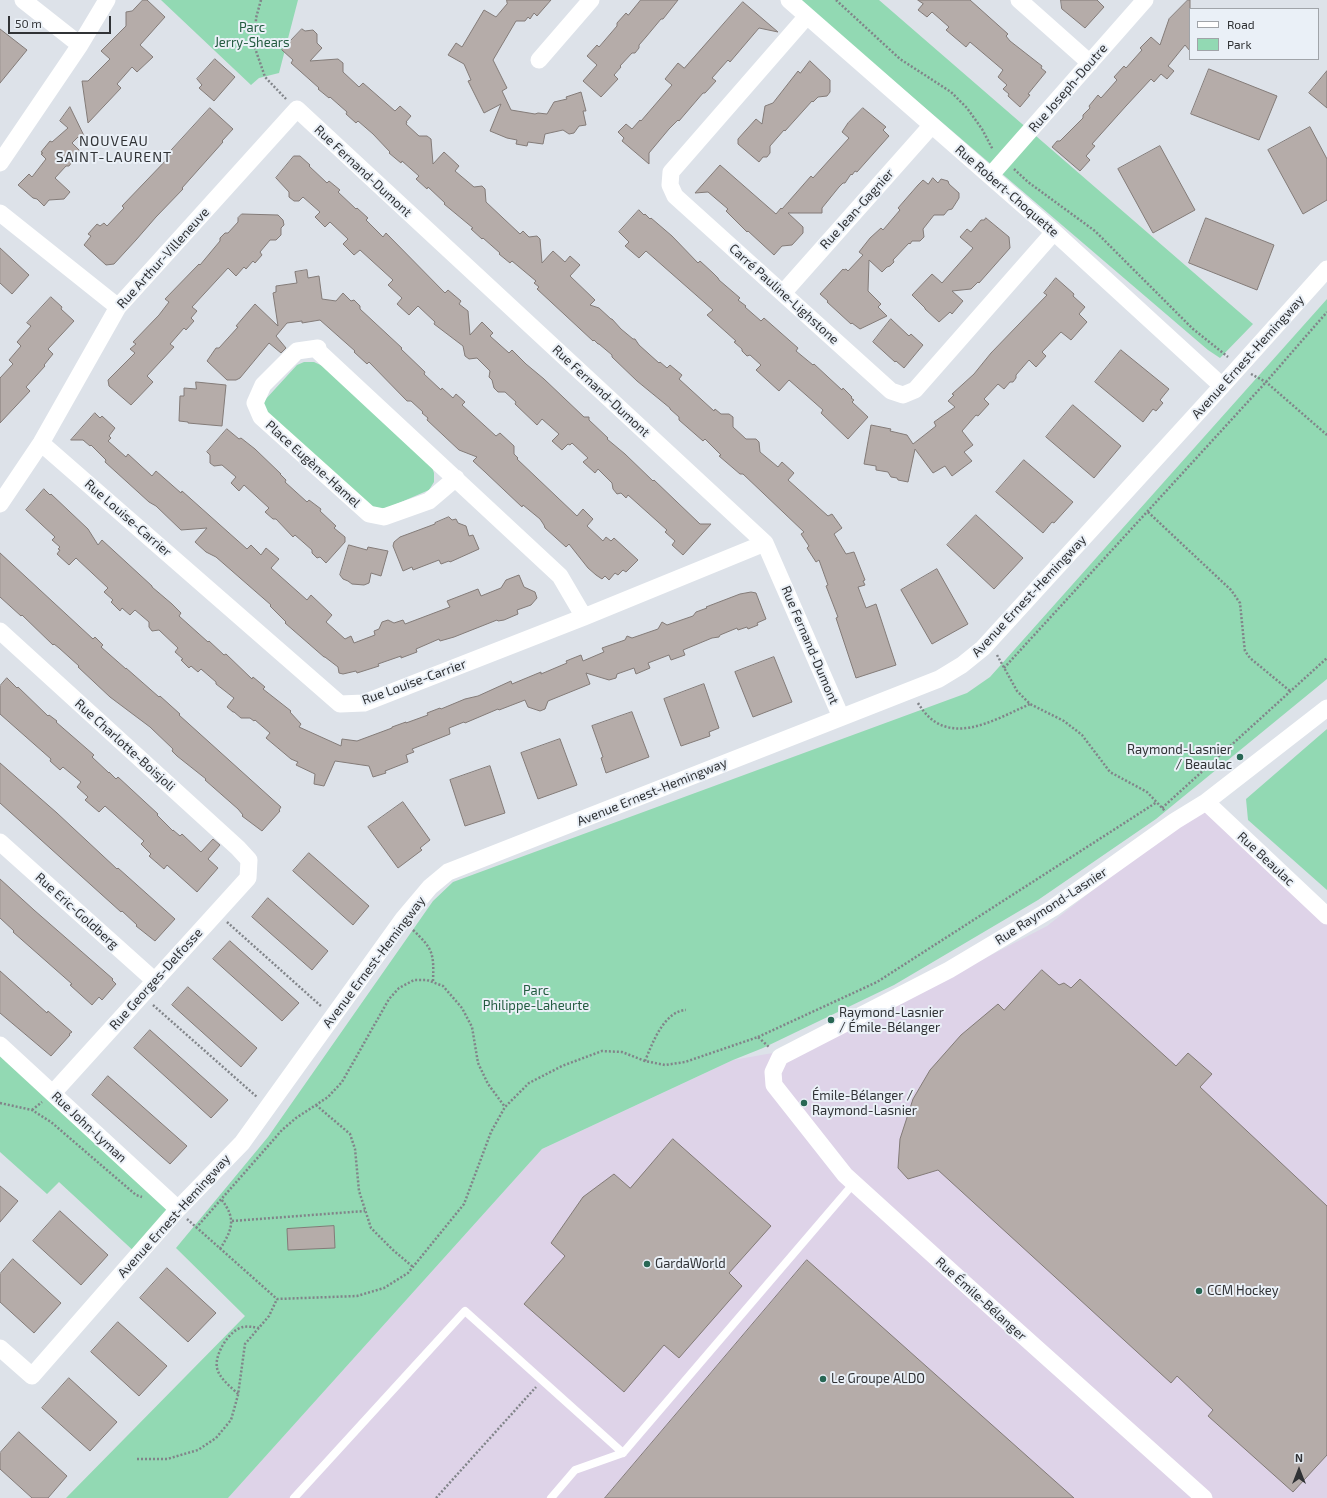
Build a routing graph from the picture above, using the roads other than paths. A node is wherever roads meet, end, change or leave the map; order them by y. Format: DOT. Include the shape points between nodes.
graph roads {
  1 [pos="23,0"];
  2 [pos="107,0"];
  3 [pos="591,0"];
  4 [pos="788,0"];
  5 [pos="1018,0"];
  6 [pos="1146,0"];
  7 [pos="807,16"];
  8 [pos="80,45"];
  9 [pos="539,60"];
  10 [pos="1090,63"];
  11 [pos="296,109"];
  12 [pos="932,126"];
  13 [pos="0,163"];
  14 [pos="990,176"];
  15 [pos="0,213"];
  16 [pos="1054,232"];
  17 [pos="1327,269"];
  18 [pos="783,293"];
  19 [pos="118,307"];
  20 [pos="1222,386"];
  21 [pos="41,443"];
  22 [pos="456,478"];
  23 [pos="0,504"];
  24 [pos="766,543"];
  25 [pos="584,617"];
  26 [pos="0,631"];
  27 [pos="1327,708"];
  28 [pos="841,717"];
  29 [pos="1206,802"];
  30 [pos="0,842"];
  31 [pos="249,860"];
  32 [pos="1327,916"];
  33 [pos="155,981"];
  34 [pos="0,1045"];
  35 [pos="774,1085"];
  36 [pos="53,1093"];
  37 [pos="854,1183"];
  38 [pos="178,1210"];
  39 [pos="0,1348"];
  40 [pos="624,1453"];
  41 [pos="294,1498"];
  42 [pos="551,1498"];
  43 [pos="1204,1498"];
  1 -- 8 [label="street"];
  2 -- 8 [label="street"];
  3 -- 9 [label="street"];
  4 -- 7 [label="street, Rue Robert-Choquette"];
  5 -- 10 [label="street"];
  6 -- 10 [label="street, Rue Joseph-Doutre"];
  7 -- 12 [label="street, Rue Robert-Choquette"];
  7 -- 18 [label="street, Carré Pauline-Lighstone" via="670,172 670,185 675,196"];
  8 -- 13 [label="street"];
  10 -- 14 [label="street, Rue Joseph-Doutre"];
  11 -- 19 [label="street, Rue Arthur-Villeneuve"];
  11 -- 24 [label="street, Rue Fernand-Dumont"];
  12 -- 14 [label="street, Rue Robert-Choquette"];
  12 -- 18 [label="street, Rue Jean-Gagnier"];
  14 -- 16 [label="street, Rue Robert-Choquette"];
  15 -- 19 [label="street"];
  16 -- 18 [label="street, Carré Pauline-Lighstone" via="915,390 904,395 891,391"];
  16 -- 20 [label="street, Rue Robert-Choquette"];
  17 -- 20 [label="street, Avenue Ernest-Hemingway"];
  19 -- 21 [label="street, Rue Arthur-Villeneuve"];
  20 -- 28 [label="street, Avenue Ernest-Hemingway" via="983,648 939,679"];
  21 -- 23 [label="street, Rue Arthur-Villeneuve"];
  21 -- 25 [label="street, Rue Louise-Carrier" via="340,704 364,703"];
  22 -- 22 [label="street, Place Eugène-Hamel" via="429,501 384,517 368,514 261,417 255,403 263,385 297,351 318,348 317,350"];
  22 -- 25 [label="street, Place Eugène-Hamel" via="560,576"];
  24 -- 25 [label="street, Rue Louise-Carrier"];
  24 -- 28 [label="street, Rue Fernand-Dumont"];
  26 -- 31 [label="street, Rue Charlotte-Boisjoli"];
  27 -- 29 [label="street, Rue Raymond-Lasnier"];
  28 -- 38 [label="street, Avenue Ernest-Hemingway" via="448,872 430,887 403,919 242,1143"];
  29 -- 32 [label="street, Rue Beaulac"];
  29 -- 35 [label="street, Rue Raymond-Lasnier" via="1175,821 1053,908 949,970 780,1057 773,1072"];
  30 -- 33 [label="street, Rue Eric-Goldberg"];
  31 -- 33 [label="street, Rue Georges-Delfosse" via="248,878"];
  33 -- 36 [label="street, Rue Georges-Delfosse"];
  34 -- 36 [label="street, Rue John-Lyman"];
  35 -- 37 [label="street, Rue Émile-Bélanger"];
  36 -- 38 [label="street, Rue John-Lyman"];
  37 -- 40 [label="lane"];
  37 -- 43 [label="street, Rue Émile-Bélanger"];
  38 -- 39 [label="street, Avenue Ernest-Hemingway" via="32,1376"];
  40 -- 41 [label="lane" via="465,1311"];
  40 -- 42 [label="lane" via="575,1470"];
}
